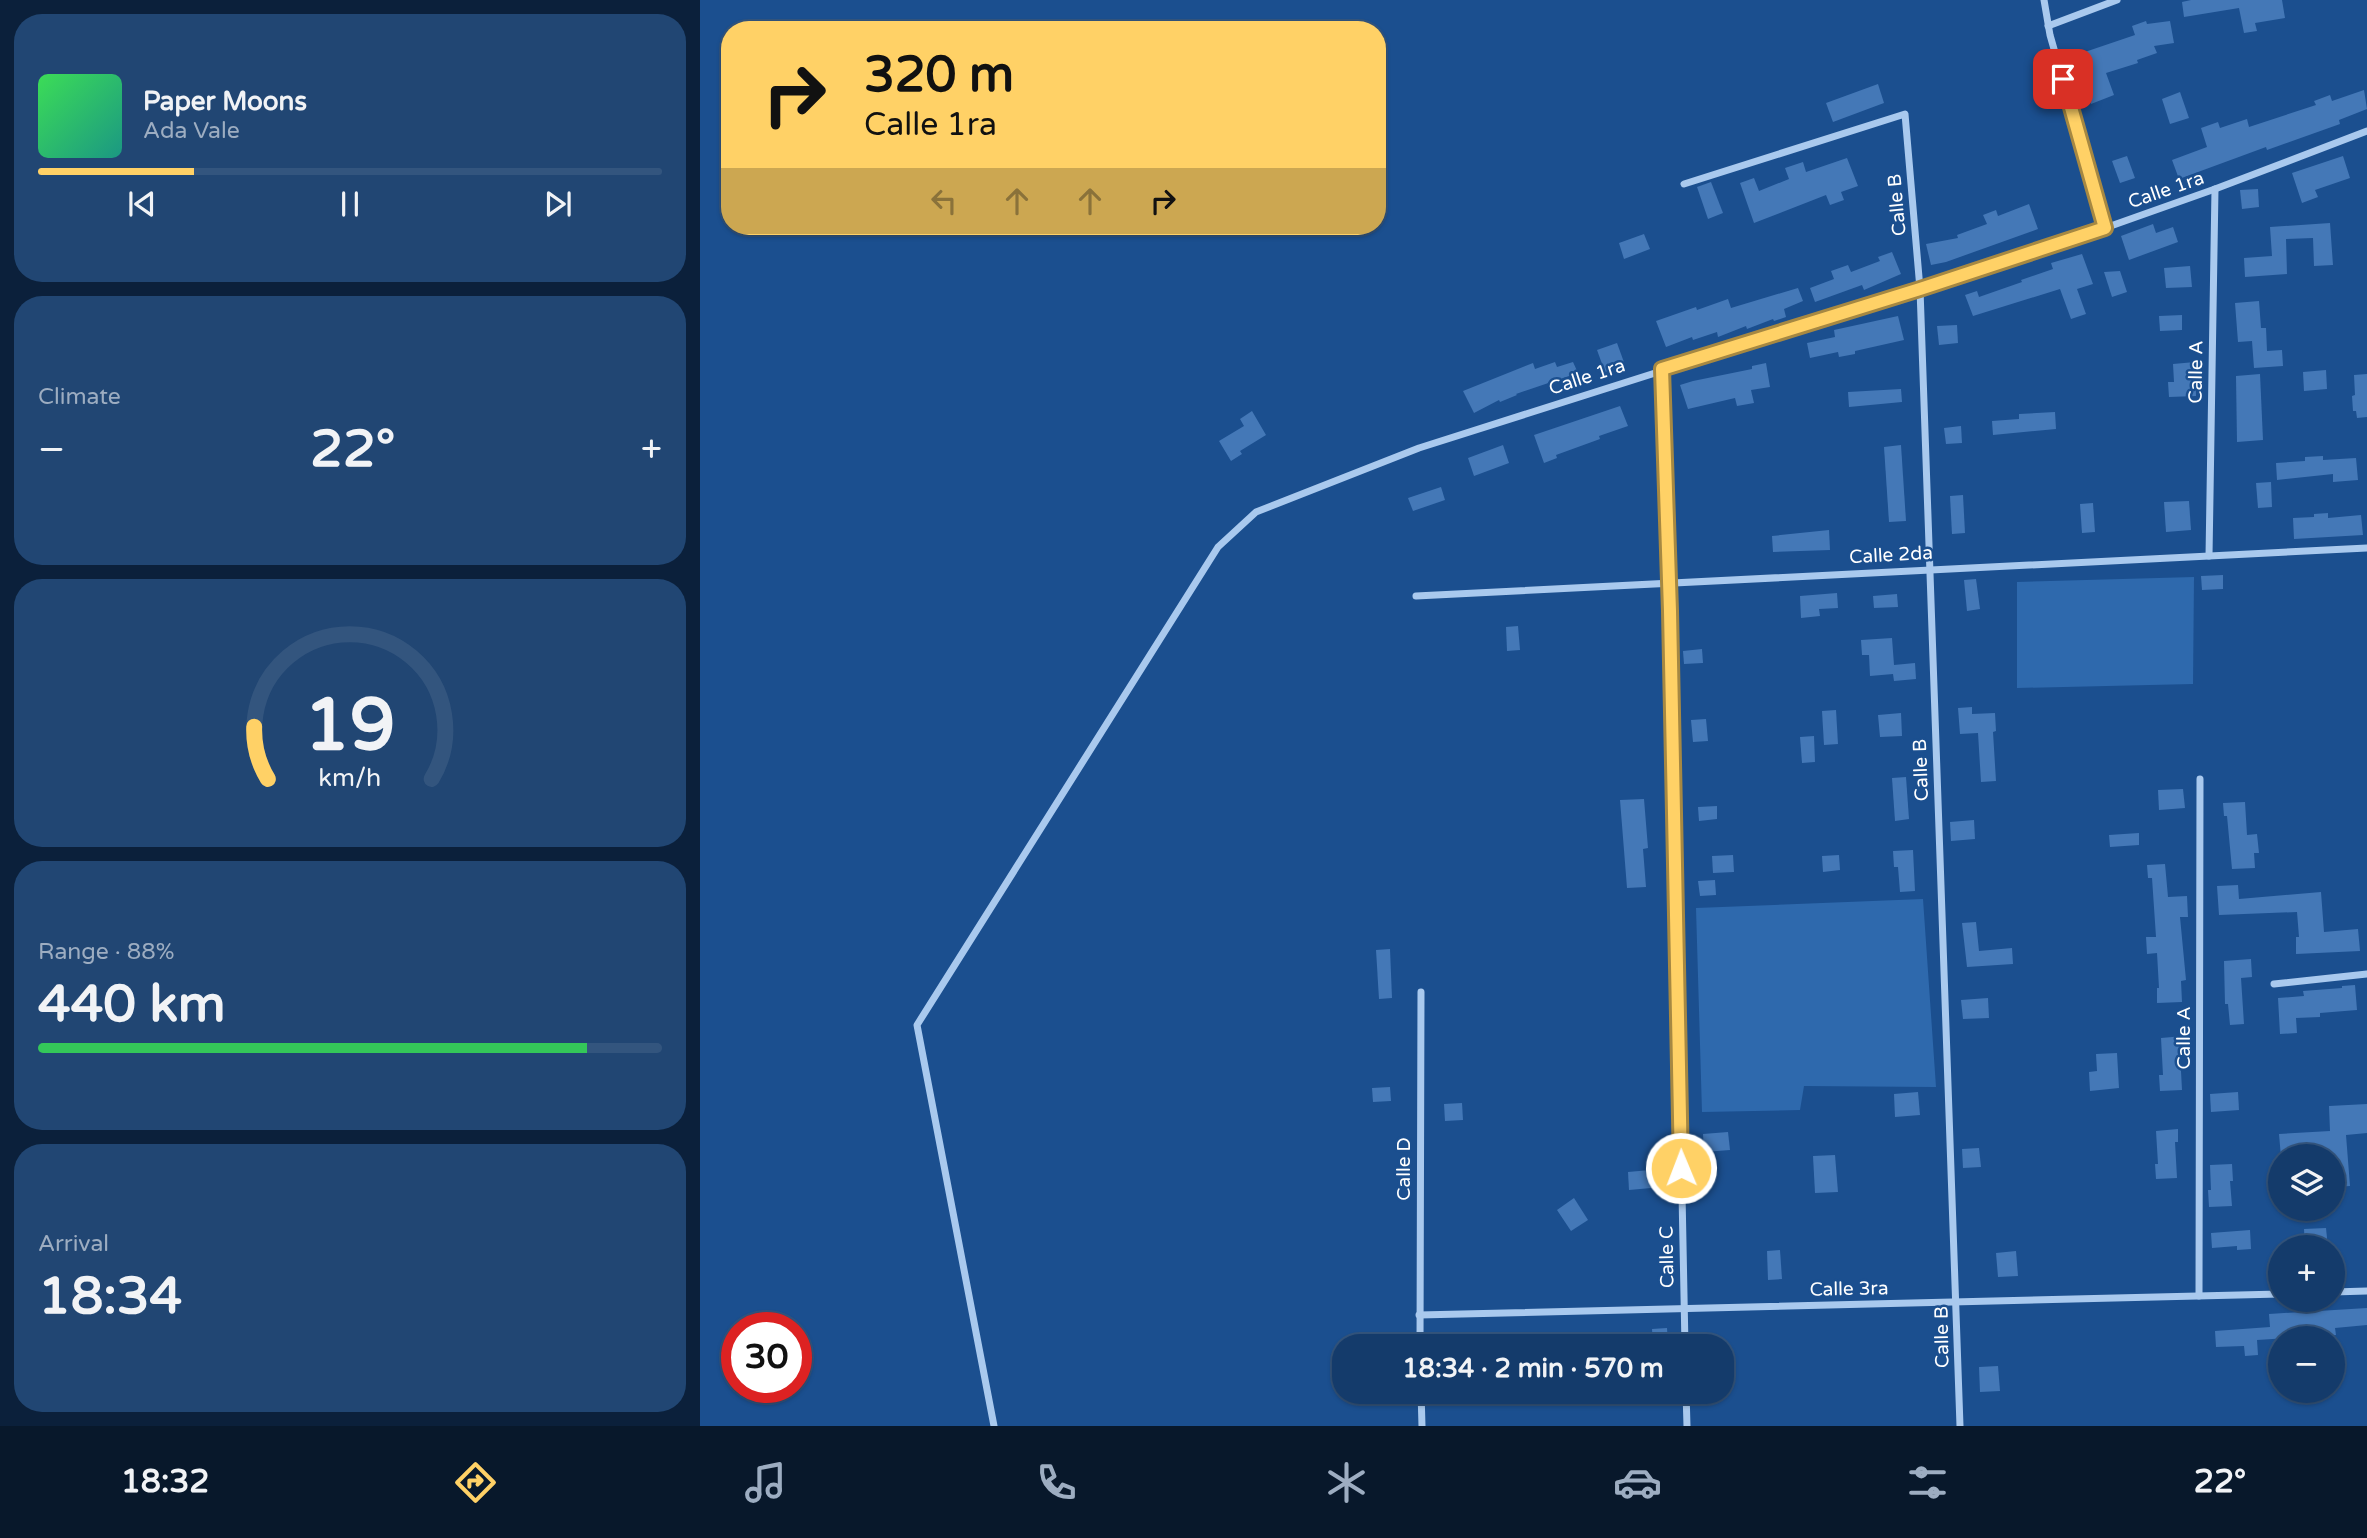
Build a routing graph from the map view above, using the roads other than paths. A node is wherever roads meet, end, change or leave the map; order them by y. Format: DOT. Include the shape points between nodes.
graph roads {
  1 [pos="2044,0"];
  2 [pos="2116,0"];
  3 [pos="2048,26"];
  4 [pos="2367,131"];
  5 [pos="1684,184"];
  6 [pos="2215,190"];
  7 [pos="2105,228"];
  8 [pos="1920,289"];
  9 [pos="1662,369"];
  10 [pos="2367,548"];
  11 [pos="2208,556"];
  12 [pos="1929,569"];
  13 [pos="1670,583"];
  14 [pos="1416,596"];
  15 [pos="2200,779"];
  16 [pos="2367,974"];
  17 [pos="2274,984"];
  18 [pos="1421,992"];
  19 [pos="2367,1291"];
  20 [pos="2345,1292"];
  21 [pos="2268,1294"];
  22 [pos="2199,1296"];
  23 [pos="1957,1303"];
  24 [pos="1684,1307"];
  25 [pos="1419,1315"];
  26 [pos="1420,1334"];
  27 [pos="1685,1334"];
  28 [pos="1421,1404"];
  29 [pos="1687,1404"];
  30 [pos="994,1426"];
  31 [pos="1422,1426"];
  32 [pos="1688,1426"];
  33 [pos="1960,1426"];
  1 -- 3 [label="street"];
  2 -- 3 [label="street"];
  3 -- 7 [label="street"];
  4 -- 6 [label="street, Calle 1ra"];
  5 -- 8 [label="street, Calle B" via="1905,114"];
  6 -- 7 [label="street, Calle 1ra"];
  6 -- 11 [label="street, Calle A"];
  7 -- 8 [label="street, Calle 1ra"];
  8 -- 9 [label="street, Calle 1ra"];
  8 -- 12 [label="street, Calle B"];
  9 -- 13 [label="street, Calle C"];
  9 -- 30 [label="street, Calle 1ra" via="1419,448 1256,512 1218,547 917,1025"];
  10 -- 11 [label="street, Calle 2da"];
  11 -- 12 [label="street, Calle 2da"];
  12 -- 13 [label="street, Calle 2da"];
  12 -- 23 [label="street, Calle B"];
  13 -- 14 [label="street, Calle 2da"];
  13 -- 24 [label="street, Calle C"];
  15 -- 22 [label="street, Calle A"];
  16 -- 17 [label="street"];
  18 -- 25 [label="street, Calle D"];
  19 -- 20 [label="street"];
  21 -- 22 [label="street, Calle 3ra"];
  22 -- 23 [label="street, Calle 3ra"];
  23 -- 24 [label="street, Calle 3ra"];
  23 -- 33 [label="street, Calle B"];
  24 -- 25 [label="street, Calle 3ra"];
  24 -- 27 [label="street, Calle C"];
  25 -- 26 [label="street, Calle D"];
  28 -- 31 [label="street"];
  29 -- 32 [label="street"];
}
